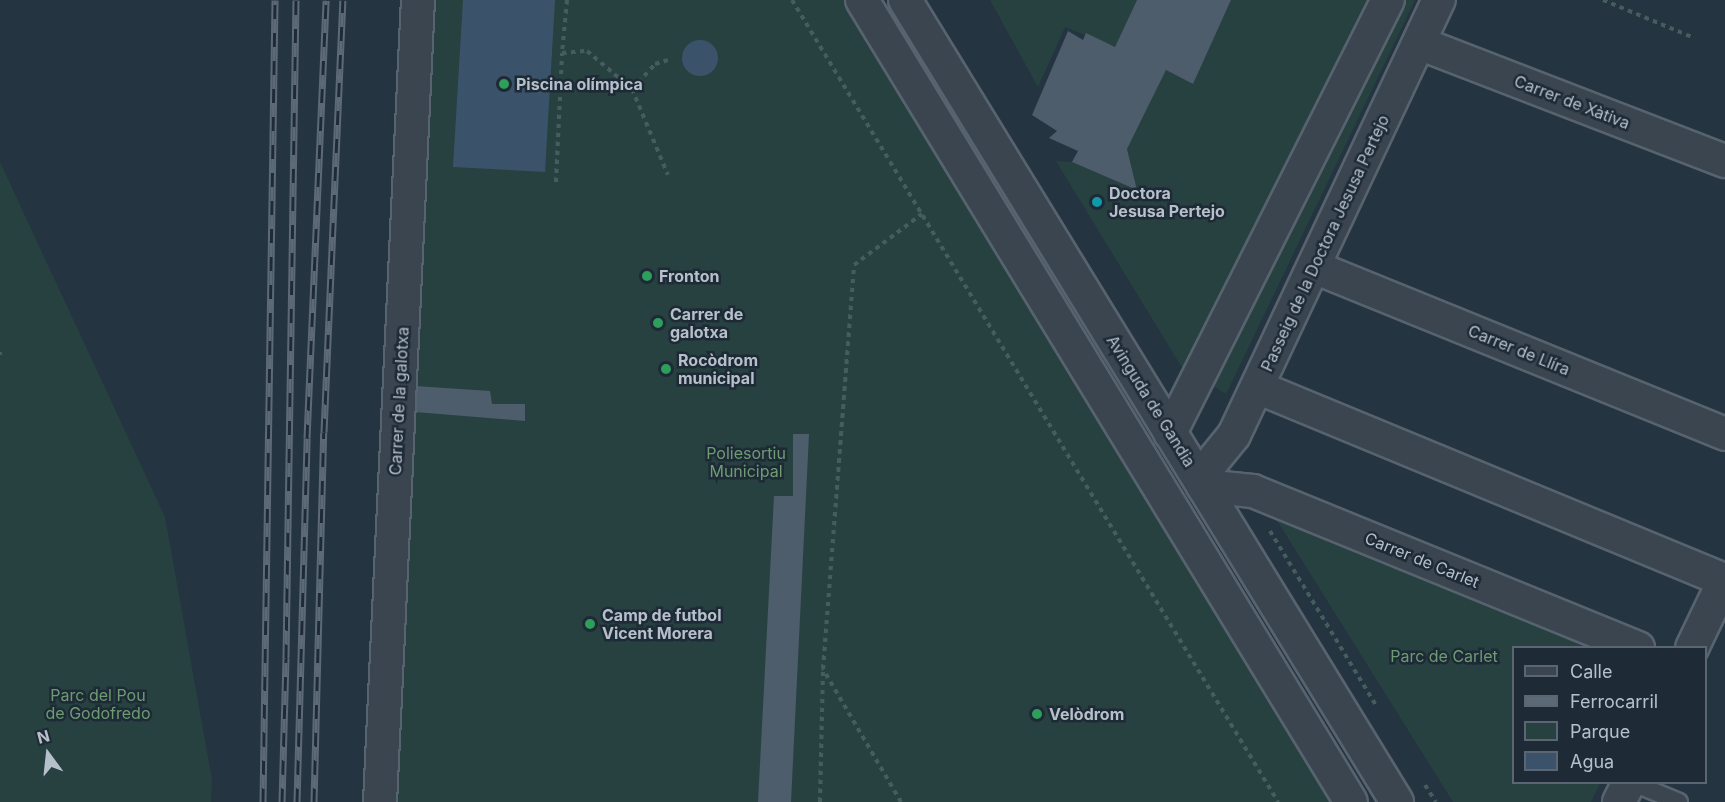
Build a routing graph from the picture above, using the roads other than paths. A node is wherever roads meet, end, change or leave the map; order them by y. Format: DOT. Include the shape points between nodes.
graph roads {
  1 [pos="418,0"];
  2 [pos="862,0"];
  3 [pos="905,0"];
  4 [pos="1388,0"];
  5 [pos="1439,0"];
  6 [pos="1419,43"];
  7 [pos="1725,161"];
  8 [pos="1314,267"];
  9 [pos="1257,387"];
  10 [pos="1170,433"];
  11 [pos="1725,434"];
  12 [pos="1201,482"];
  13 [pos="1725,580"];
  14 [pos="1633,646"];
  15 [pos="1693,646"];
  16 [pos="1629,784"];
  17 [pos="1633,784"];
  18 [pos="380,802"];
  19 [pos="1351,802"];
  20 [pos="1397,802"];
  21 [pos="1619,802"];
  22 [pos="1679,802"];
  1 -- 18 [label="street, Carrer de la galotxa"];
  2 -- 19 [label="street"];
  3 -- 10 [label="street, Avinguda de Gandia"];
  4 -- 10 [label="street"];
  5 -- 6 [label="street, Passeig de la Doctora Jesusa Pertejo"];
  6 -- 7 [label="street, Carrer de Xàtiva"];
  6 -- 8 [label="street, Passeig de la Doctora Jesusa Pertejo"];
  8 -- 9 [label="street, Passeig de la Doctora Jesusa Pertejo"];
  8 -- 11 [label="street, Carrer de Llíra"];
  9 -- 12 [label="street, Passeig de la Doctora Jesusa Pertejo" via="1234,435"];
  9 -- 13 [label="street"];
  10 -- 12 [label="street, Avinguda de Gandia"];
  12 -- 14 [label="street, Carrer de Carlet" via="1245,490"];
  12 -- 20 [label="street, Avinguda de Gandia"];
  13 -- 15 [label="street"];
  16 -- 21 [label="street"];
  17 -- 22 [label="lane"];
}
